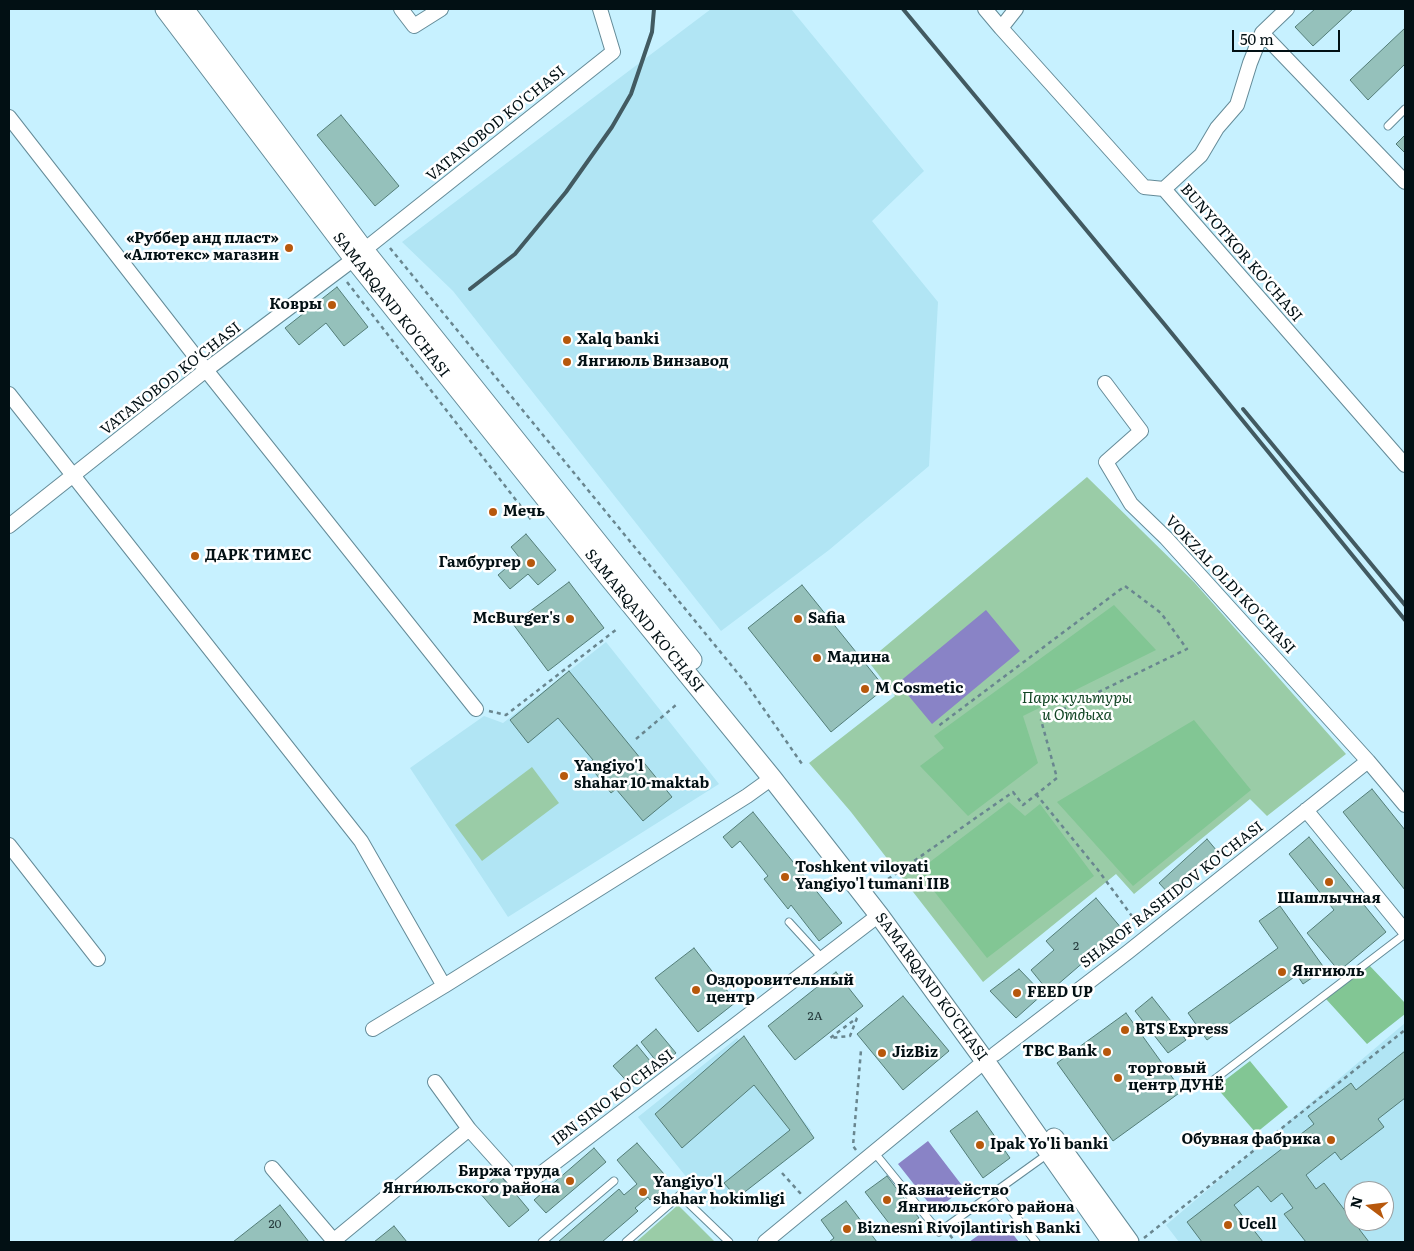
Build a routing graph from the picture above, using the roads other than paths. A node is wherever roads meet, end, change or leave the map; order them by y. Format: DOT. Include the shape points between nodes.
graph roads {
  1 [pos="165,9"];
  2 [pos="184,9"];
  3 [pos="401,9"];
  4 [pos="441,9"];
  5 [pos="600,9"];
  6 [pos="985,9"];
  7 [pos="1016,9"];
  8 [pos="1287,9"];
  9 [pos="1001,28"];
  10 [pos="1262,33"];
  11 [pos="1405,109"];
  12 [pos="9,117"];
  13 [pos="1388,126"];
  14 [pos="1405,182"];
  15 [pos="1164,189"];
  16 [pos="359,255"];
  17 [pos="206,370"];
  18 [pos="1105,383"];
  19 [pos="9,394"];
  20 [pos="1405,465"];
  21 [pos="74,475"];
  22 [pos="9,526"];
  23 [pos="476,709"];
  24 [pos="1368,761"];
  25 [pos="776,774"];
  26 [pos="1405,805"];
  27 [pos="1306,810"];
  28 [pos="9,844"];
  29 [pos="879,915"];
  30 [pos="790,922"];
  31 [pos="1405,932"];
  32 [pos="822,958"];
  33 [pos="98,959"];
  34 [pos="444,986"];
  35 [pos="372,1030"];
  36 [pos="990,1057"];
  37 [pos="435,1082"];
  38 [pos="1207,1086"];
  39 [pos="469,1129"];
  40 [pos="874,1152"];
  41 [pos="1049,1153"];
  42 [pos="272,1168"];
  43 [pos="614,1181"];
  44 [pos="996,1191"];
  45 [pos="333,1241"];
  46 [pos="542,1242"];
  47 [pos="626,1242"];
  48 [pos="729,1242"];
  49 [pos="764,1242"];
  50 [pos="1036,1242"];
  51 [pos="1112,1242"];
  52 [pos="1129,1242"];
  1 -- 16 [label="main road, SAMARQAND KO'CHASI"];
  2 -- 16 [label="main road, SAMARQAND KO'CHASI"];
  3 -- 4 [label="street" via="414,26"];
  5 -- 16 [label="street, VATANOBOD KO'CHASI" via="613,52"];
  6 -- 9 [label="street, BUNYOTKOR KO'CHASI"];
  7 -- 9 [label="street"];
  8 -- 10 [label="street"];
  9 -- 15 [label="street, BUNYOTKOR KO'CHASI" via="1144,187"];
  10 -- 14 [label="street"];
  10 -- 15 [label="street" via="1237,105 1217,128 1201,155"];
  11 -- 13 [label="lane"];
  12 -- 17 [label="street"];
  15 -- 20 [label="street, BUNYOTKOR KO'CHASI"];
  16 -- 17 [label="street, VATANOBOD KO'CHASI"];
  16 -- 25 [label="main road, SAMARQAND KO'CHASI" via="609,578"];
  17 -- 21 [label="street, VATANOBOD KO'CHASI"];
  17 -- 23 [label="street"];
  18 -- 24 [label="street, VOKZAL OLDI KO'CHASI" via="1141,431 1106,462 1131,504 1166,538"];
  19 -- 21 [label="street"];
  21 -- 22 [label="street, VATANOBOD KO'CHASI"];
  21 -- 34 [label="street" via="361,841"];
  24 -- 26 [label="street, VOKZAL OLDI KO'CHASI"];
  24 -- 27 [label="street, SHAROF RASHIDOV KO’CHASI"];
  25 -- 29 [label="main road, SAMARQAND KO'CHASI"];
  25 -- 34 [label="street" via="747,796"];
  25 -- 36 [label="main road, SAMARQAND KO'CHASI" via="884,904"];
  27 -- 31 [label="street"];
  27 -- 36 [label="street, SHAROF RASHIDOV KO’CHASI"];
  28 -- 33 [label="street"];
  29 -- 32 [label="street, IBN SINO KO'CHASI"];
  29 -- 36 [label="main road, SAMARQAND KO'CHASI"];
  30 -- 32 [label="lane"];
  31 -- 38 [label="lane"];
  32 -- 39 [label="street, IBN SINO KO'CHASI" via="522,1188"];
  34 -- 35 [label="street"];
  36 -- 40 [label="street, SHAROF RASHIDOV KO’CHASI"];
  36 -- 41 [label="main road, SAMARQAND KO'CHASI"];
  36 -- 52 [label="main road, SAMARQAND KO'CHASI"];
  37 -- 39 [label="street"];
  39 -- 45 [label="street"];
  40 -- 44 [label="lane" via="939,1232"];
  40 -- 49 [label="street, SHAROF RASHIDOV KO’CHASI"];
  41 -- 44 [label="lane"];
  41 -- 51 [label="main road, SAMARQAND KO'CHASI"];
  42 -- 45 [label="street"];
  43 -- 46 [label="lane"];
  44 -- 50 [label="lane"];
  47 -- 48 [label="lane" via="680,1195"];
}
